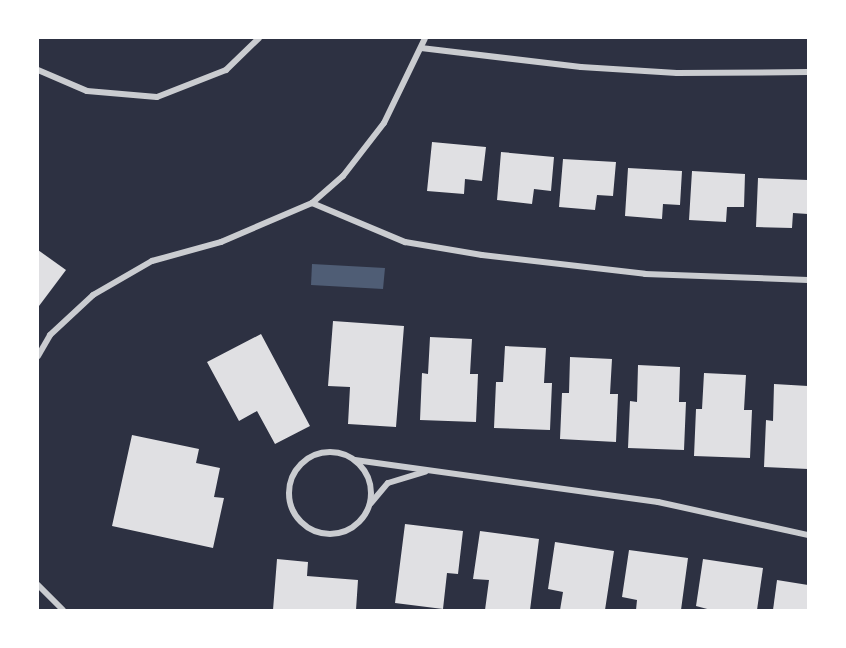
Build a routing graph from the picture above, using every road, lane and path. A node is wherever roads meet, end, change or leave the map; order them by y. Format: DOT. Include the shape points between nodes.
graph roads {
  1 [pos="259,38"];
  2 [pos="425,38"];
  3 [pos="421,48"];
  4 [pos="38,70"];
  5 [pos="808,72"];
  6 [pos="312,202"];
  7 [pos="808,280"];
  8 [pos="38,356"];
  9 [pos="355,460"];
  10 [pos="428,471"];
  11 [pos="370,503"];
  12 [pos="808,536"];
  13 [pos="38,585"];
  14 [pos="63,610"];
  1 -- 4 [label="street" via="226,70 157,97 87,91"];
  2 -- 3 [label="street"];
  3 -- 5 [label="street" via="581,67"];
  3 -- 6 [label="street" via="384,123 344,176"];
  6 -- 7 [label="street" via="405,242 482,255 645,274"];
  6 -- 8 [label="street" via="221,242 152,261 93,295 50,335"];
  9 -- 10 [label="street"];
  9 -- 11 [label="street" via="368,476"];
  9 -- 11 [label="street" via="336,452 309,457 291,477 289,504 305,527 330,535 356,526"];
  10 -- 11 [label="street" via="388,483"];
  10 -- 12 [label="street" via="658,502"];
  13 -- 14 [label="street"];
}
